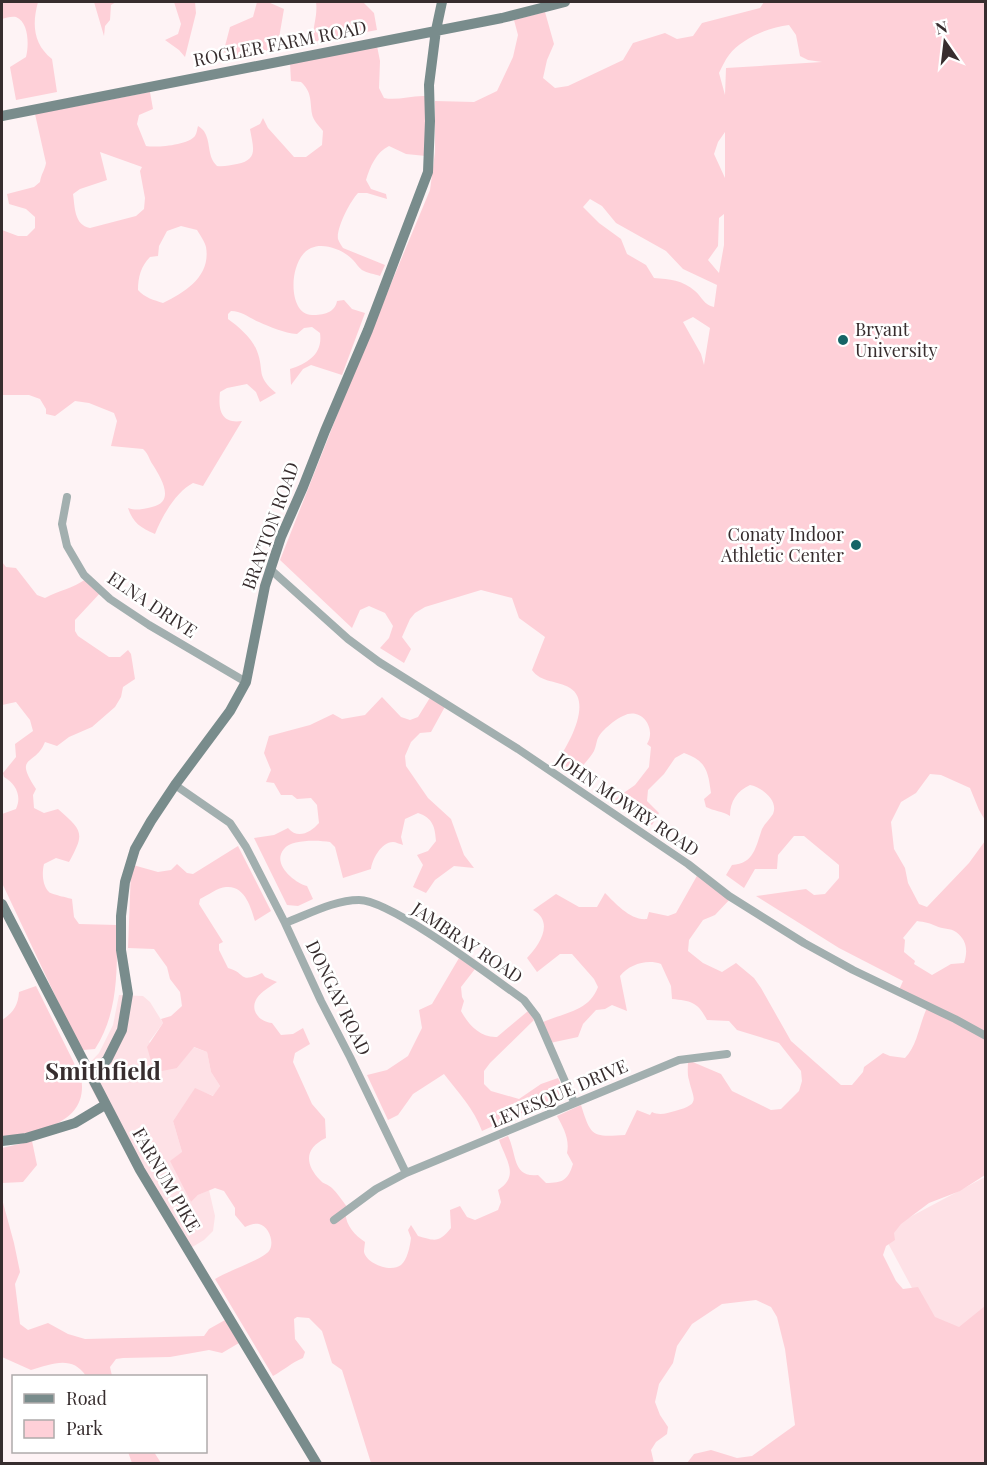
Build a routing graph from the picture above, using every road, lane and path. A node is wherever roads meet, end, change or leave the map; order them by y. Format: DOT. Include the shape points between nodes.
graph roads {
  1 [pos="442,2"];
  2 [pos="565,2"];
  3 [pos="436,30"];
  4 [pos="2,116"];
  5 [pos="67,497"];
  6 [pos="270,569"];
  7 [pos="246,682"];
  8 [pos="175,785"];
  9 [pos="2,904"];
  10 [pos="285,923"];
  11 [pos="986,1036"];
  12 [pos="727,1054"];
  13 [pos="91,1074"];
  14 [pos="574,1102"];
  15 [pos="105,1105"];
  16 [pos="2,1141"];
  17 [pos="405,1173"];
  18 [pos="334,1220"];
  19 [pos="317,1464"];
  1 -- 3 [label="street, BRAYTON ROAD"];
  2 -- 3 [label="street, ROGLER FARM ROAD"];
  3 -- 4 [label="street, ROGLER FARM ROAD"];
  3 -- 6 [label="street, BRAYTON ROAD" via="429,85 428,172"];
  5 -- 7 [label="street, ELNA DRIVE" via="62,524 67,546 84,575 148,625"];
  6 -- 7 [label="street, BRAYTON ROAD"];
  6 -- 11 [label="street, JOHN MOWRY ROAD" via="379,662 518,749 729,896 853,970"];
  7 -- 8 [label="street, BRAYTON ROAD"];
  8 -- 10 [label="street, DONGAY ROAD" via="231,823"];
  8 -- 13 [label="street, BRAYTON ROAD" via="135,849 125,882 121,950 128,993 123,1030 106,1060"];
  9 -- 13 [label="street, FARNUM PIKE"];
  10 -- 14 [label="street, JAMBRAY ROAD" via="339,902 362,899 412,922 524,1000 537,1017"];
  10 -- 17 [label="street, DONGAY ROAD"];
  12 -- 14 [label="street, LEVESQUE DRIVE" via="679,1060"];
  13 -- 15 [label="street, FARNUM PIKE"];
  14 -- 17 [label="street, LEVESQUE DRIVE"];
  15 -- 16 [label="street" via="75,1123"];
  15 -- 19 [label="street, FARNUM PIKE"];
  17 -- 18 [label="street"];
}
